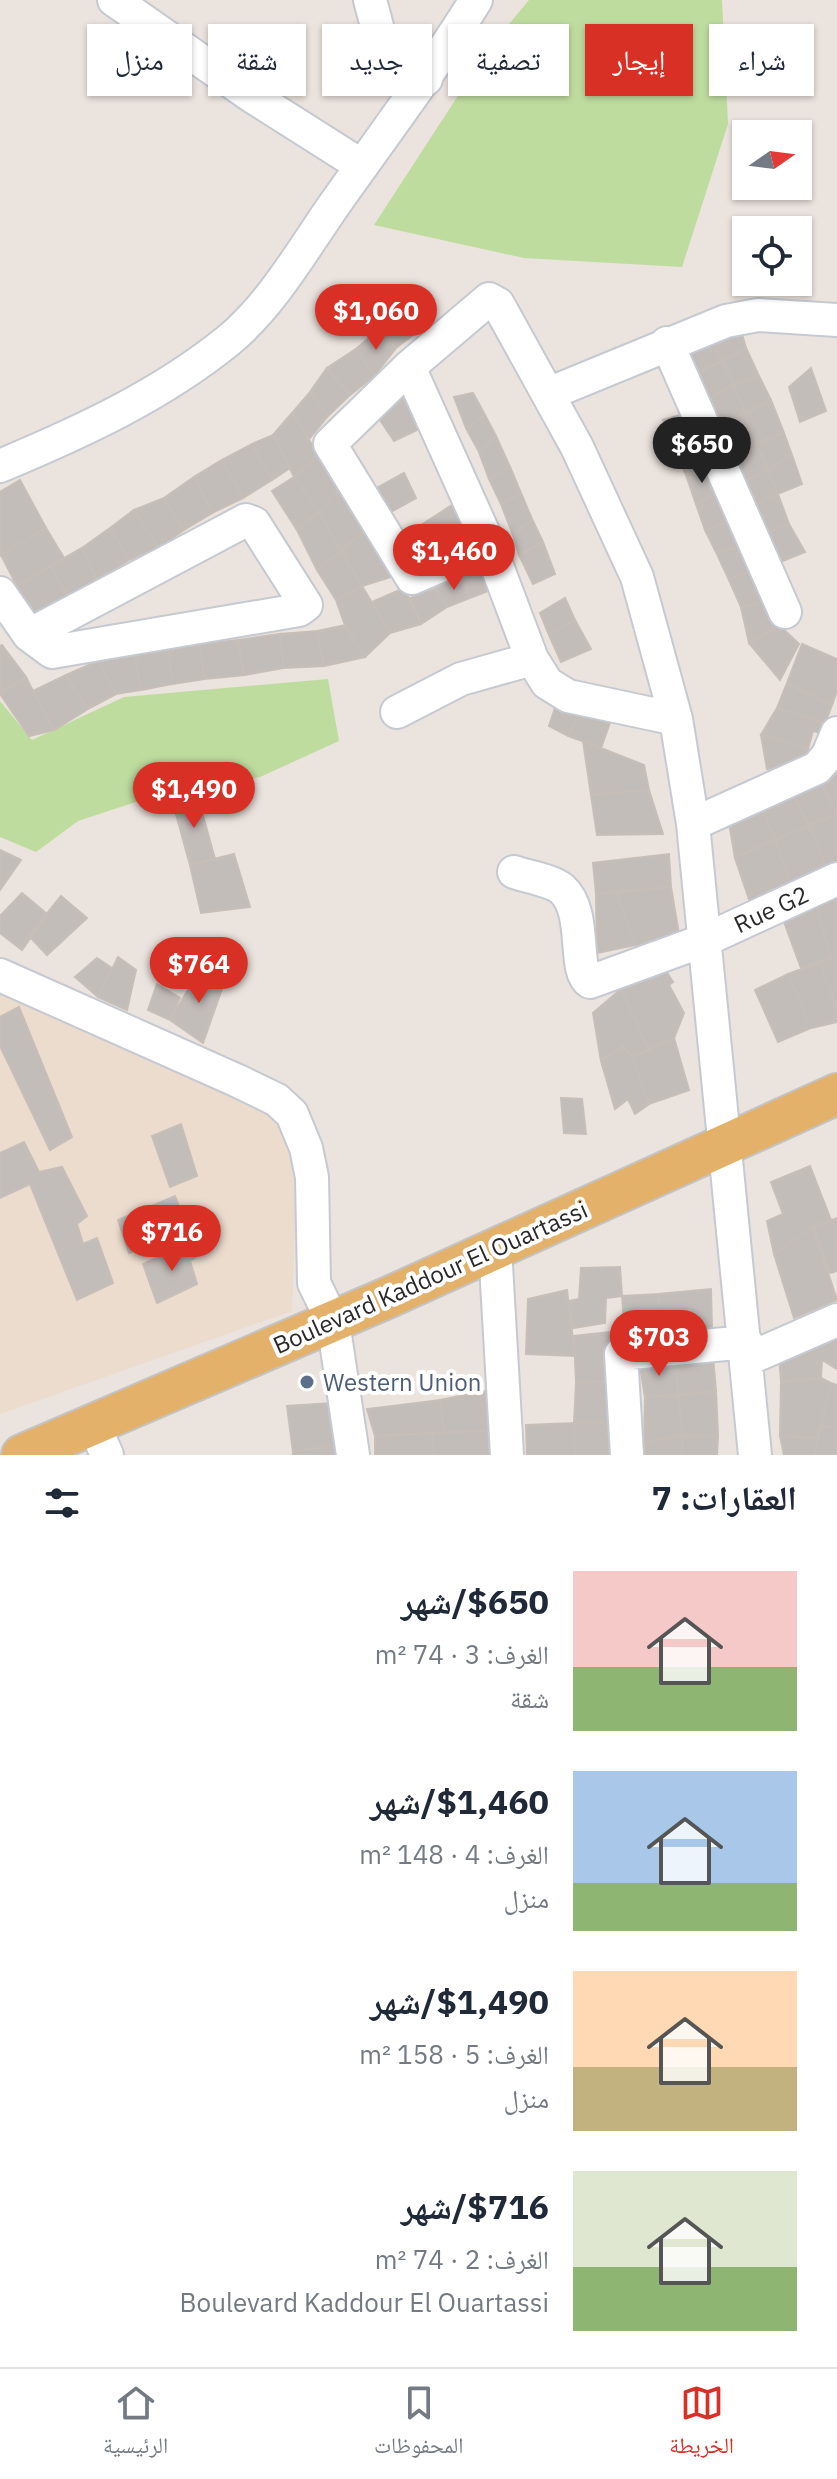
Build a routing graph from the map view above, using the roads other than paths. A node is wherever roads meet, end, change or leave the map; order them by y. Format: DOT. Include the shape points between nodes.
graph roads {
  1 [pos="114,0"];
  2 [pos="370,0"];
  3 [pos="476,0"];
  4 [pos="376,24"];
  5 [pos="432,70"];
  6 [pos="413,96"];
  7 [pos="362,166"];
  8 [pos="837,320"];
  9 [pos="667,343"];
  10 [pos="409,367"];
  11 [pos="548,394"];
  12 [pos="0,466"];
  13 [pos="489,545"];
  14 [pos="0,593"];
  15 [pos="785,612"];
  16 [pos="29,635"];
  17 [pos="532,659"];
  18 [pos="397,712"];
  19 [pos="676,719"];
  20 [pos="837,733"];
  21 [pos="693,824"];
  22 [pos="514,872"];
  23 [pos="837,879"];
  24 [pos="705,940"];
  25 [pos="0,975"];
  26 [pos="837,1094"];
  27 [pos="725,1144"];
  28 [pos="495,1248"];
  29 [pos="837,1320"];
  30 [pos="333,1322"];
  31 [pos="747,1350"];
  32 [pos="81,1443"];
  33 [pos="22,1455"];
  34 [pos="353,1455"];
  35 [pos="507,1455"];
  36 [pos="627,1455"];
  37 [pos="755,1455"];
  1 -- 7 [label="street"];
  2 -- 4 [label="street"];
  3 -- 5 [label="street"];
  6 -- 7 [label="street"];
  7 -- 12 [label="street" via="270,296 231,338 98,425"];
  8 -- 9 [label="street" via="758,315"];
  9 -- 11 [label="street"];
  9 -- 15 [label="street"];
  10 -- 11 [label="street" via="491,300"];
  10 -- 13 [label="street"];
  10 -- 13 [label="street" via="330,441 331,448 412,578"];
  11 -- 19 [label="street" via="637,577"];
  13 -- 17 [label="street"];
  14 -- 16 [label="street"];
  16 -- 16 [label="street" via="246,520 254,523 306,605 59,652 46,650"];
  17 -- 18 [label="street" via="461,679"];
  17 -- 19 [label="street" via="555,691"];
  19 -- 21 [label="street"];
  20 -- 21 [label="street" via="817,768"];
  21 -- 24 [label="street"];
  22 -- 24 [label="street, Rue G2" via="560,887 573,903 582,971 590,982"];
  23 -- 24 [label="street, Rue G2"];
  24 -- 27 [label="street"];
  25 -- 30 [label="street" via="238,1081 277,1100 292,1114 312,1177 314,1283"];
  26 -- 27 [label="main road, Boulevard Kaddour El Ouartassi"];
  27 -- 28 [label="main road, Boulevard Kaddour El Ouartassi"];
  27 -- 31 [label="street"];
  28 -- 30 [label="main road, Boulevard Kaddour El Ouartassi"];
  28 -- 35 [label="street"];
  29 -- 31 [label="street"];
  30 -- 32 [label="main road, Boulevard Kaddour El Ouartassi"];
  30 -- 34 [label="street"];
  31 -- 36 [label="street" via="621,1354"];
  31 -- 37 [label="street"];
  32 -- 33 [label="main road, Boulevard Kaddour El Ouartassi"];
}
